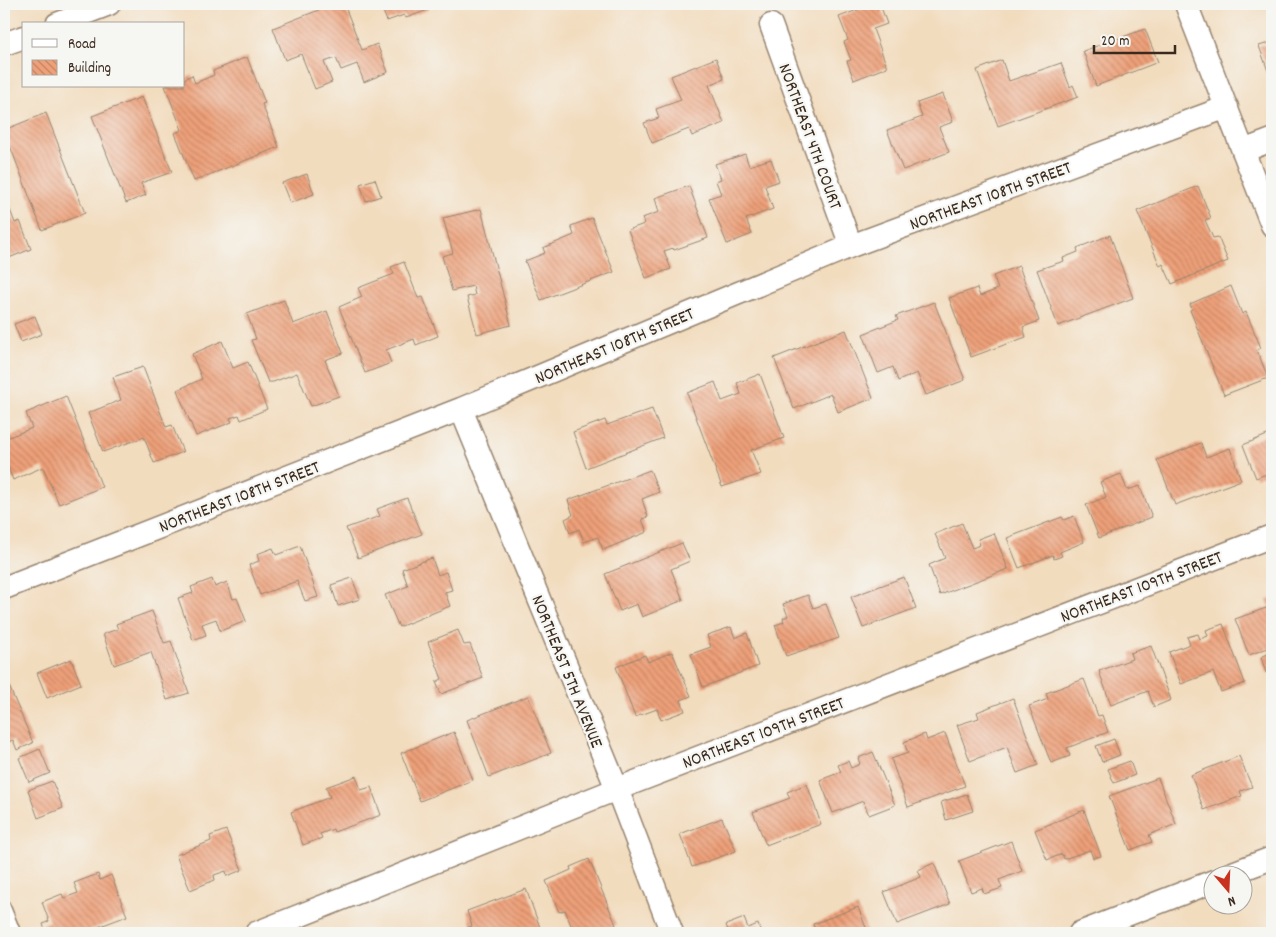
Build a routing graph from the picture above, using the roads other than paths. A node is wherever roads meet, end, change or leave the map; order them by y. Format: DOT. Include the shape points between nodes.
graph roads {
  1 [pos="109,4"];
  2 [pos="1186,4"];
  3 [pos="62,22"];
  4 [pos="771,25"];
  5 [pos="22,37"];
  6 [pos="4,44"];
  7 [pos="1227,107"];
  8 [pos="1272,140"];
  9 [pos="1243,151"];
  10 [pos="1264,182"];
  11 [pos="1272,225"];
  12 [pos="851,246"];
  13 [pos="461,409"];
  14 [pos="1272,536"];
  15 [pos="4,588"];
  16 [pos="617,789"];
  17 [pos="1272,858"];
  18 [pos="1254,865"];
  19 [pos="1204,885"];
  20 [pos="4,906"];
  21 [pos="15,933"];
  22 [pos="256,933"];
  23 [pos="672,933"];
  24 [pos="1080,933"];
  1 -- 3 [label="street"];
  2 -- 7 [label="street"];
  4 -- 12 [label="street, NORTHEAST 4TH COURT"];
  5 -- 6 [label="street"];
  7 -- 9 [label="street"];
  7 -- 12 [label="street, NORTHEAST 108TH STREET"];
  8 -- 9 [label="street"];
  9 -- 10 [label="street"];
  10 -- 11 [label="street"];
  12 -- 13 [label="street, NORTHEAST 108TH STREET"];
  13 -- 15 [label="street, NORTHEAST 108TH STREET"];
  13 -- 16 [label="street, NORTHEAST 5TH AVENUE"];
  14 -- 16 [label="street, NORTHEAST 109TH STREET"];
  16 -- 22 [label="street, NORTHEAST 109TH STREET"];
  16 -- 23 [label="street, NORTHEAST 5TH AVENUE"];
  17 -- 18 [label="street"];
  19 -- 24 [label="street"];
  20 -- 21 [label="lane"];
}
